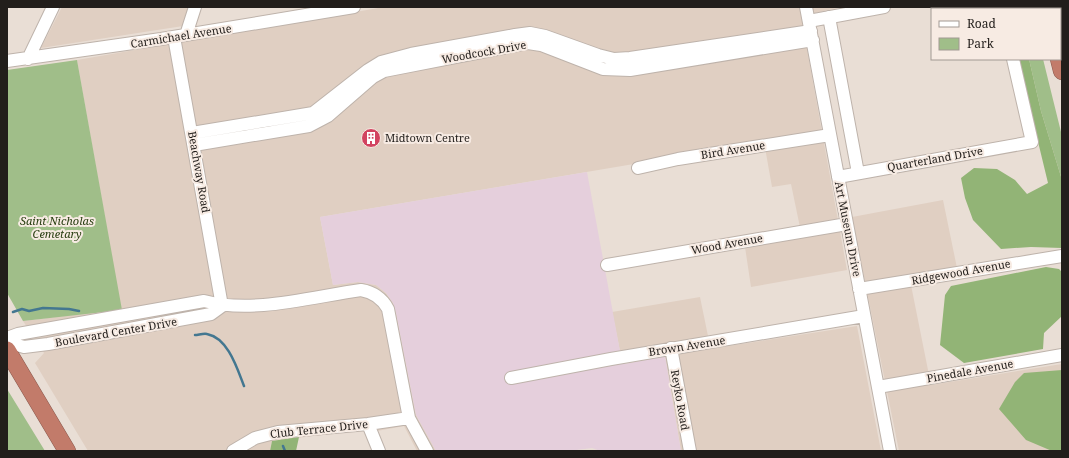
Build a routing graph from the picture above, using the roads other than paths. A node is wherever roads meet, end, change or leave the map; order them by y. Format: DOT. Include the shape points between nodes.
graph roads {
  1 [pos="53,7"];
  2 [pos="196,7"];
  3 [pos="354,7"];
  4 [pos="806,7"];
  5 [pos="884,7"];
  6 [pos="292,12"];
  7 [pos="829,17"];
  8 [pos="811,31"];
  9 [pos="180,36"];
  10 [pos="28,59"];
  11 [pos="1013,60"];
  12 [pos="1059,60"];
  13 [pos="7,61"];
  14 [pos="1062,71"];
  15 [pos="830,135"];
  16 [pos="193,140"];
  17 [pos="638,168"];
  18 [pos="858,173"];
  19 [pos="838,177"];
  20 [pos="847,224"];
  21 [pos="1062,256"];
  22 [pos="607,265"];
  23 [pos="859,289"];
  24 [pos="222,306"];
  25 [pos="864,316"];
  26 [pos="7,338"];
  27 [pos="7,342"];
  28 [pos="671,348"];
  29 [pos="7,350"];
  30 [pos="1062,355"];
  31 [pos="511,378"];
  32 [pos="878,387"];
  33 [pos="410,418"];
  34 [pos="368,424"];
  35 [pos="67,451"];
  36 [pos="233,451"];
  37 [pos="379,451"];
  38 [pos="428,451"];
  39 [pos="690,451"];
  40 [pos="890,451"];
  1 -- 10 [label="street"];
  2 -- 9 [label="street"];
  3 -- 6 [label="street, Carmichael Avenue"];
  4 -- 8 [label="street, Art Museum Drive"];
  5 -- 7 [label="street, Woodcock Drive"];
  6 -- 9 [label="street, Carmichael Avenue"];
  7 -- 8 [label="street, Woodcock Drive"];
  7 -- 18 [label="street"];
  8 -- 15 [label="street, Art Museum Drive"];
  8 -- 16 [label="street, Woodcock Drive" via="624,59 598,55 545,36 530,33 515,35 381,62 313,113"];
  9 -- 10 [label="street, Carmichael Avenue"];
  9 -- 16 [label="street, Beachway Road"];
  10 -- 13 [label="street, Carmichael Avenue"];
  11 -- 18 [label="street, Quarterland Drive" via="1032,142"];
  12 -- 14 [label="highway"];
  15 -- 17 [label="street, Bird Avenue" via="678,159"];
  15 -- 19 [label="street, Art Museum Drive"];
  16 -- 24 [label="street, Beachway Road"];
  18 -- 19 [label="street, Quarterland Drive"];
  19 -- 20 [label="street, Art Museum Drive"];
  20 -- 22 [label="street, Wood Avenue"];
  20 -- 23 [label="street, Art Museum Drive"];
  21 -- 23 [label="street, Ridgewood Avenue"];
  23 -- 25 [label="street, Art Museum Drive"];
  24 -- 26 [label="street, Boulevard Center Drive" via="204,301"];
  24 -- 27 [label="street, Boulevard Center Drive" via="211,314 48,344 24,348"];
  24 -- 33 [label="street, Boulevard Center Drive" via="254,306 361,290 376,295 388,309"];
  25 -- 28 [label="street, Brown Avenue"];
  25 -- 32 [label="street, Art Museum Drive"];
  28 -- 31 [label="street, Brown Avenue"];
  28 -- 39 [label="street, Reyko Road"];
  29 -- 35 [label="highway"];
  30 -- 32 [label="street, Pinedale Avenue"];
  32 -- 40 [label="street, Art Museum Drive"];
  33 -- 34 [label="street, Club Terrace Drive"];
  33 -- 38 [label="street, Boulevard Center Drive"];
  34 -- 36 [label="street, Club Terrace Drive" via="264,435"];
  34 -- 37 [label="street"];
}
